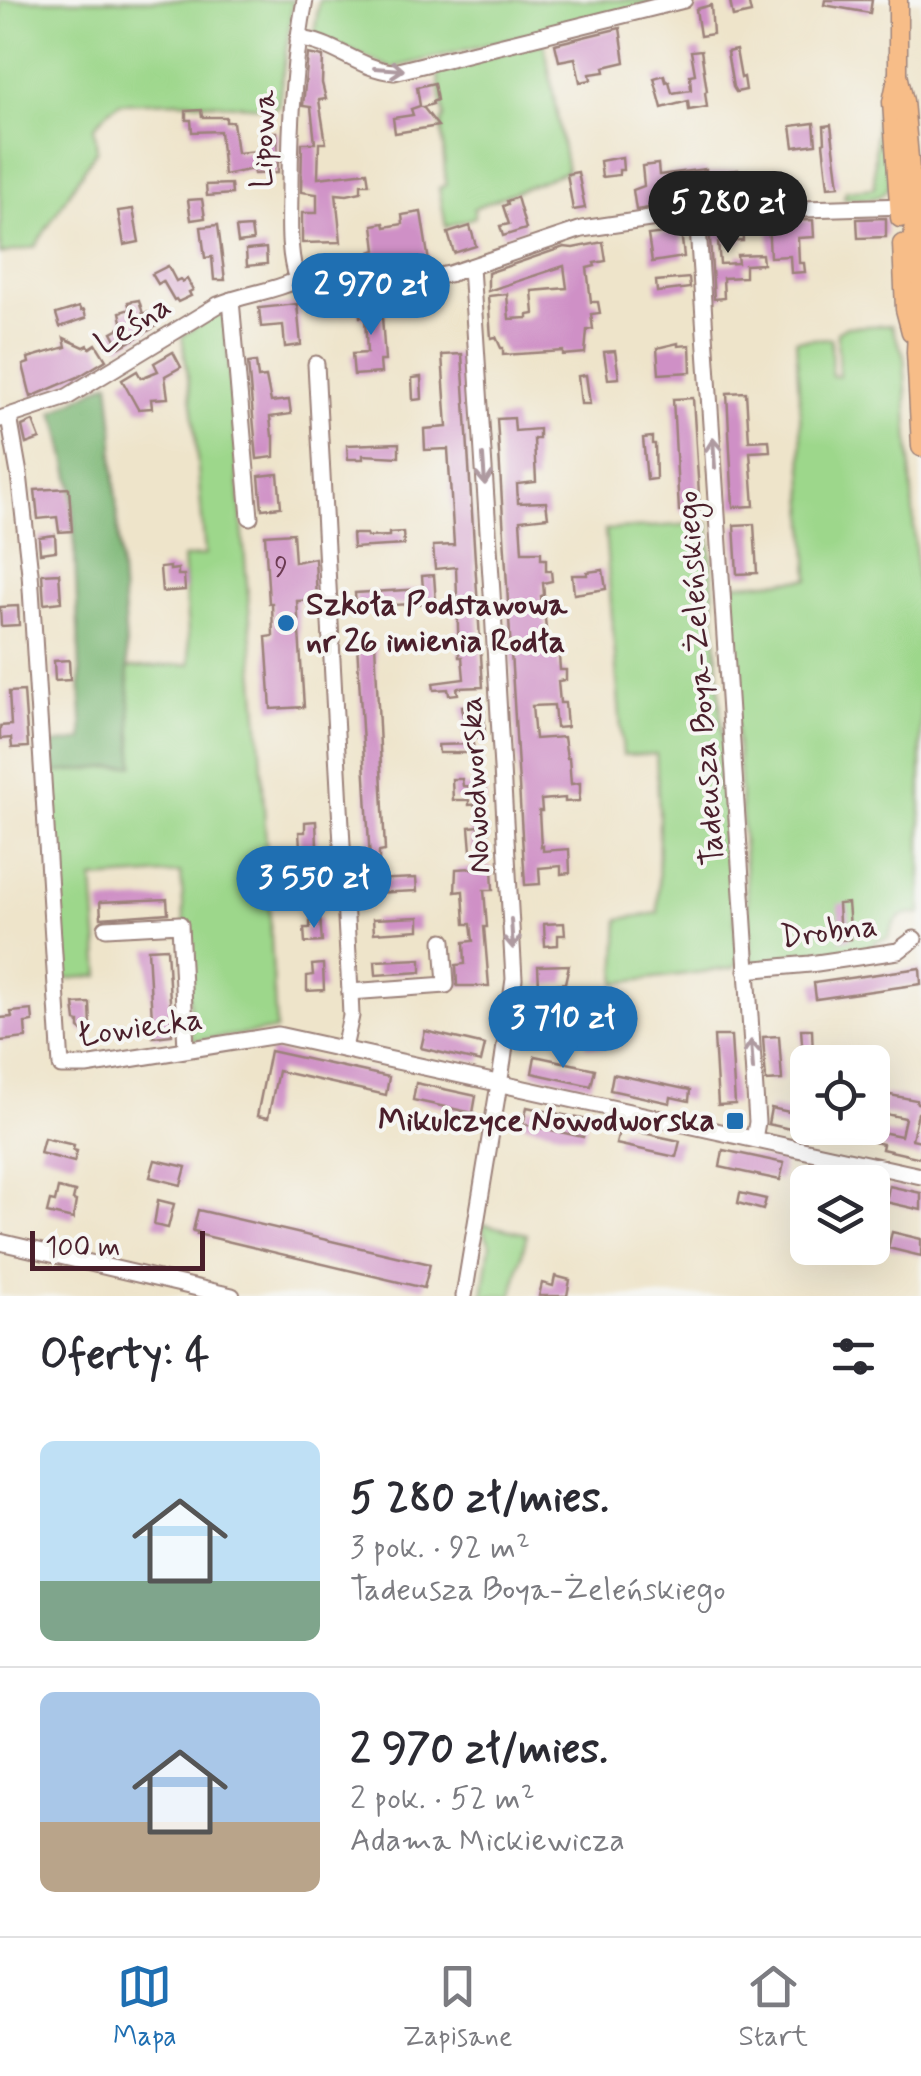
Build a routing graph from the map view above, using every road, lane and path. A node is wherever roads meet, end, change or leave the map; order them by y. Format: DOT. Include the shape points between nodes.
graph roads {
  1 [pos="305,0"];
  2 [pos="684,0"];
  3 [pos="898,0"];
  4 [pos="298,39"];
  5 [pos="910,206"];
  6 [pos="698,212"];
  7 [pos="470,268"];
  8 [pos="297,280"];
  9 [pos="231,300"];
  10 [pos="316,364"];
  11 [pos="4,418"];
  12 [pos="921,447"];
  13 [pos="250,518"];
  14 [pos="106,928"];
  15 [pos="914,939"];
  16 [pos="443,941"];
  17 [pos="746,970"];
  18 [pos="350,992"];
  19 [pos="344,1048"];
  20 [pos="186,1049"];
  21 [pos="500,1084"];
  22 [pos="754,1139"];
  23 [pos="921,1176"];
  24 [pos="0,1242"];
  25 [pos="232,1296"];
  26 [pos="464,1296"];
  1 -- 4 [label="street, Lipowa"];
  4 -- 2 [label="street, one-way" via="394,72"];
  3 -- 5 [label="main road"];
  4 -- 8 [label="street, Lipowa" via="290,246"];
  5 -- 6 [label="street"];
  5 -- 12 [label="main road"];
  6 -- 7 [label="street" via="582,229"];
  17 -- 6 [label="street, Tadeusza Boya-Żeleńskiego, one-way"];
  7 -- 8 [label="street" via="385,284 318,286"];
  7 -- 21 [label="street, Nowodworska, one-way" via="514,956"];
  8 -- 9 [label="street, Leśna"];
  9 -- 11 [label="street, Leśna" via="76,392"];
  9 -- 13 [label="street"];
  10 -- 18 [label="street"];
  11 -- 20 [label="street, Łowiecka" via="19,474 30,573 61,1066"];
  14 -- 20 [label="street" via="180,924"];
  15 -- 17 [label="street, Drobna" via="898,951"];
  16 -- 18 [label="street" via="446,985"];
  22 -- 17 [label="street, Tadeusza Boya-Żeleńskiego, one-way"];
  18 -- 19 [label="street"];
  19 -- 20 [label="street, Łowiecka" via="278,1035"];
  19 -- 21 [label="street, Łowiecka"];
  21 -- 22 [label="street, Łowiecka"];
  21 -- 26 [label="street, Nowodworska"];
  22 -- 23 [label="street, Łowiecka"];
  24 -- 25 [label="street"];
}
